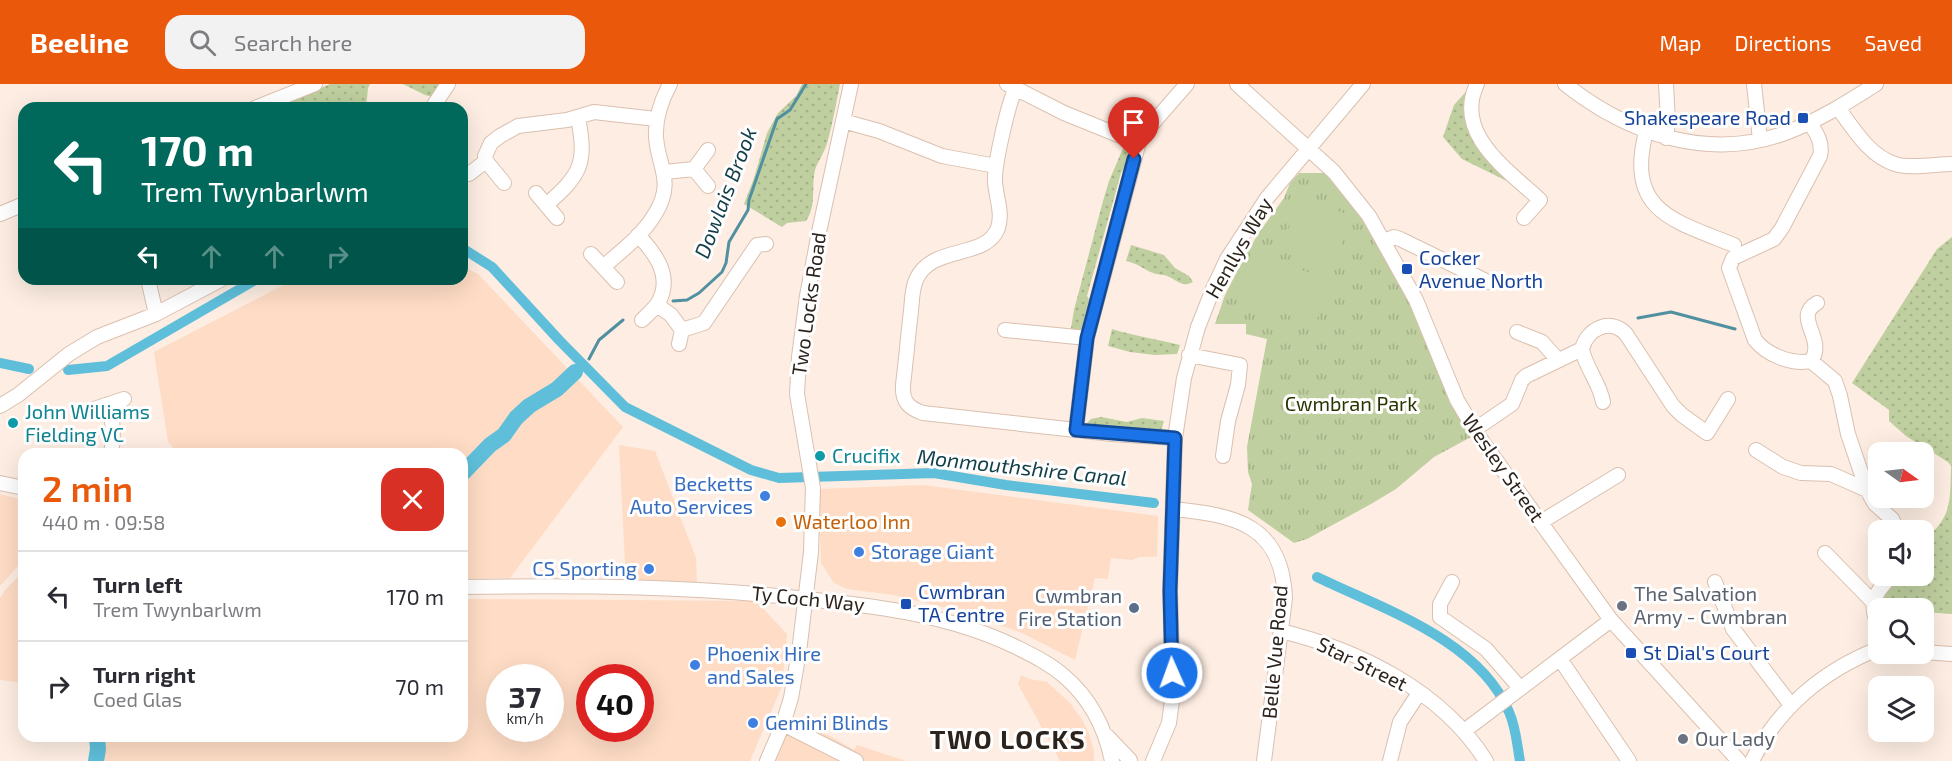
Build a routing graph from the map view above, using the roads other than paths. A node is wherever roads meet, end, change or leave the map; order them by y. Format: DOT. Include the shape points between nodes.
graph roads {
  1 [pos="315,84"];
  2 [pos="670,84"];
  3 [pos="851,84"];
  4 [pos="1187,84"];
  5 [pos="1237,84"];
  6 [pos="1364,84"];
  7 [pos="1477,84"];
  8 [pos="1565,84"];
  9 [pos="1666,84"];
  10 [pos="1755,84"];
  11 [pos="1876,84"];
  12 [pos="1012,86"];
  13 [pos="445,88"];
  14 [pos="270,102"];
  15 [pos="436,102"];
  16 [pos="1838,108"];
  17 [pos="578,118"];
  18 [pos="656,118"];
  19 [pos="843,121"];
  20 [pos="1810,123"];
  21 [pos="1646,132"];
  22 [pos="1666,138"];
  23 [pos="1760,140"];
  24 [pos="1138,144"];
  25 [pos="1310,148"];
  26 [pos="708,150"];
  27 [pos="486,161"];
  28 [pos="1952,164"];
  29 [pos="996,166"];
  30 [pos="694,169"];
  31 [pos="665,172"];
  32 [pos="469,174"];
  33 [pos="504,183"];
  34 [pos="708,186"];
  35 [pos="536,193"];
  36 [pos="546,205"];
  37 [pos="18,206"];
  38 [pos="0,214"];
  39 [pos="557,218"];
  40 [pos="1524,218"];
  41 [pos="638,235"];
  42 [pos="1384,241"];
  43 [pos="766,244"];
  44 [pos="1734,245"];
  45 [pos="591,254"];
  46 [pos="603,267"];
  47 [pos="617,282"];
  48 [pos="1488,282"];
  49 [pos="149,285"];
  50 [pos="211,285"];
  51 [pos="1817,303"];
  52 [pos="657,305"];
  53 [pos="156,314"];
  54 [pos="642,320"];
  55 [pos="1005,330"];
  56 [pos="1517,332"];
  57 [pos="1087,338"];
  58 [pos="1582,349"];
  59 [pos="1189,355"];
  60 [pos="1558,360"];
  61 [pos="1811,361"];
  62 [pos="123,399"];
  63 [pos="1728,399"];
  64 [pos="1603,402"];
  65 [pos="108,404"];
  66 [pos="0,406"];
  67 [pos="93,409"];
  68 [pos="1076,430"];
  69 [pos="1474,430"];
  70 [pos="1175,438"];
  71 [pos="112,448"];
  72 [pos="1756,450"];
  73 [pos="1223,456"];
  74 [pos="1618,475"];
  75 [pos="0,483"];
  76 [pos="18,487"];
  77 [pos="1867,490"];
  78 [pos="1173,509"];
  79 [pos="1892,520"];
  80 [pos="1541,522"];
  81 [pos="1825,554"];
  82 [pos="1452,582"];
  83 [pos="1715,582"];
  84 [pos="468,587"];
  85 [pos="806,598"];
  86 [pos="1869,598"];
  87 [pos="1611,620"];
  88 [pos="1281,631"];
  89 [pos="1934,653"];
  90 [pos="1868,654"];
  91 [pos="1952,654"];
  92 [pos="1560,658"];
  93 [pos="1515,692"];
  94 [pos="1419,693"];
  95 [pos="1791,705"];
  96 [pos="783,724"];
  97 [pos="1464,731"];
  98 [pos="1107,736"];
  99 [pos="767,761"];
  100 [pos="856,761"];
  101 [pos="1113,761"];
  102 [pos="1131,761"];
  103 [pos="1153,761"];
  104 [pos="1264,761"];
  105 [pos="1390,761"];
  106 [pos="1486,761"];
  107 [pos="1629,761"];
  108 [pos="1739,761"];
  109 [pos="1752,761"];
  1 -- 14 [label="street"];
  2 -- 18 [label="street"];
  3 -- 19 [label="street, Two Locks Road"];
  4 -- 24 [label="street"];
  5 -- 25 [label="street, Wesley Street"];
  6 -- 25 [label="street, Henllys Way"];
  7 -- 40 [label="street" via="1471,102 1474,130 1491,154 1540,200"];
  8 -- 21 [label="street" via="1611,116"];
  9 -- 22 [label="street"];
  10 -- 23 [label="street"];
  11 -- 16 [label="street"];
  12 -- 24 [label="street"];
  12 -- 29 [label="street"];
  13 -- 15 [label="street"];
  16 -- 20 [label="street"];
  16 -- 28 [label="street" via="1864,143 1882,158 1897,165"];
  17 -- 18 [label="street" via="594,112"];
  17 -- 27 [label="street" via="510,130 491,143"];
  17 -- 36 [label="street" via="583,152 580,165 566,189"];
  18 -- 31 [label="street" via="656,140"];
  19 -- 29 [label="street" via="942,156"];
  19 -- 85 [label="street, Two Locks Road" via="815,253 799,357 797,394 812,486"];
  20 -- 23 [label="street"];
  20 -- 61 [label="street" via="1820,139 1820,156 1782,228 1770,242 1737,256 1729,264 1755,340 1764,349 1789,360"];
  21 -- 22 [label="street"];
  21 -- 44 [label="street" via="1641,176 1657,208 1675,221"];
  22 -- 23 [label="street" via="1705,145"];
  24 -- 57 [label="street"];
  25 -- 42 [label="street, Wesley Street" via="1370,216"];
  25 -- 59 [label="street, Henllys Way" via="1267,198 1227,259 1206,303"];
  26 -- 30 [label="street"];
  27 -- 32 [label="street"];
  27 -- 33 [label="street"];
  29 -- 68 [label="street" via="1000,218 993,236 985,243 936,259 916,279 904,400 923,413"];
  30 -- 31 [label="street"];
  30 -- 34 [label="street"];
  31 -- 41 [label="street" via="657,212"];
  35 -- 36 [label="street"];
  36 -- 39 [label="street"];
  37 -- 38 [label="street"];
  41 -- 46 [label="street"];
  41 -- 52 [label="street" via="662,267 664,280"];
  42 -- 48 [label="street" via="1400,239"];
  42 -- 69 [label="street, Wesley Street" via="1416,300"];
  43 -- 52 [label="street" via="757,245 704,322 680,337 670,315"];
  45 -- 46 [label="street"];
  46 -- 47 [label="street"];
  49 -- 53 [label="street"];
  50 -- 53 [label="street"];
  51 -- 61 [label="street" via="1807,314 1816,345"];
  52 -- 54 [label="street"];
  53 -- 66 [label="street" via="83,345"];
  55 -- 57 [label="street"];
  56 -- 60 [label="street" via="1542,342"];
  57 -- 68 [label="street"];
  58 -- 60 [label="street"];
  58 -- 63 [label="street" via="1593,329 1618,327 1673,406 1707,433"];
  58 -- 64 [label="street"];
  59 -- 70 [label="street, Henllys Way"];
  59 -- 73 [label="street" via="1240,365"];
  60 -- 69 [label="street" via="1526,376 1512,404"];
  61 -- 77 [label="street" via="1837,385"];
  62 -- 65 [label="street"];
  65 -- 67 [label="street"];
  65 -- 71 [label="street" via="112,414"];
  68 -- 70 [label="street"];
  69 -- 80 [label="street, Wesley Street"];
  70 -- 78 [label="street, Henllys Way"];
  72 -- 77 [label="street" via="1801,474 1831,474"];
  74 -- 80 [label="street"];
  75 -- 76 [label="street"];
  77 -- 79 [label="street"];
  78 -- 88 [label="street, Belle Vue Road" via="1239,520 1269,544 1284,585"];
  78 -- 103 [label="street, Henllys Way" via="1173,693 1169,723"];
  80 -- 87 [label="street, Wesley Street"];
  81 -- 86 [label="street"];
  82 -- 93 [label="street" via="1440,604 1440,617 1486,649"];
  83 -- 95 [label="street" via="1733,629"];
  84 -- 85 [label="street, Ty Coch Way" via="694,590"];
  85 -- 96 [label="street, Two Locks Road" via="796,676"];
  85 -- 98 [label="street, Ty Coch Way" via="912,612 1006,643 1066,677 1092,706"];
  87 -- 92 [label="street"];
  87 -- 108 [label="street, Wesley Street"];
  88 -- 94 [label="street, Star Street" via="1334,646"];
  88 -- 104 [label="street, Belle Vue Road"];
  89 -- 91 [label="street"];
  90 -- 95 [label="street" via="1847,663"];
  92 -- 93 [label="street"];
  92 -- 107 [label="street"];
  93 -- 97 [label="street"];
  94 -- 97 [label="street, Star Street"];
  94 -- 105 [label="street" via="1400,722"];
  95 -- 109 [label="street" via="1768,732"];
  96 -- 99 [label="street, Two Locks Road"];
  96 -- 100 [label="street"];
  97 -- 106 [label="street, Star Street"];
  98 -- 101 [label="street, Ty Coch Way"];
  98 -- 102 [label="street, Ty Coch Way"];
}
